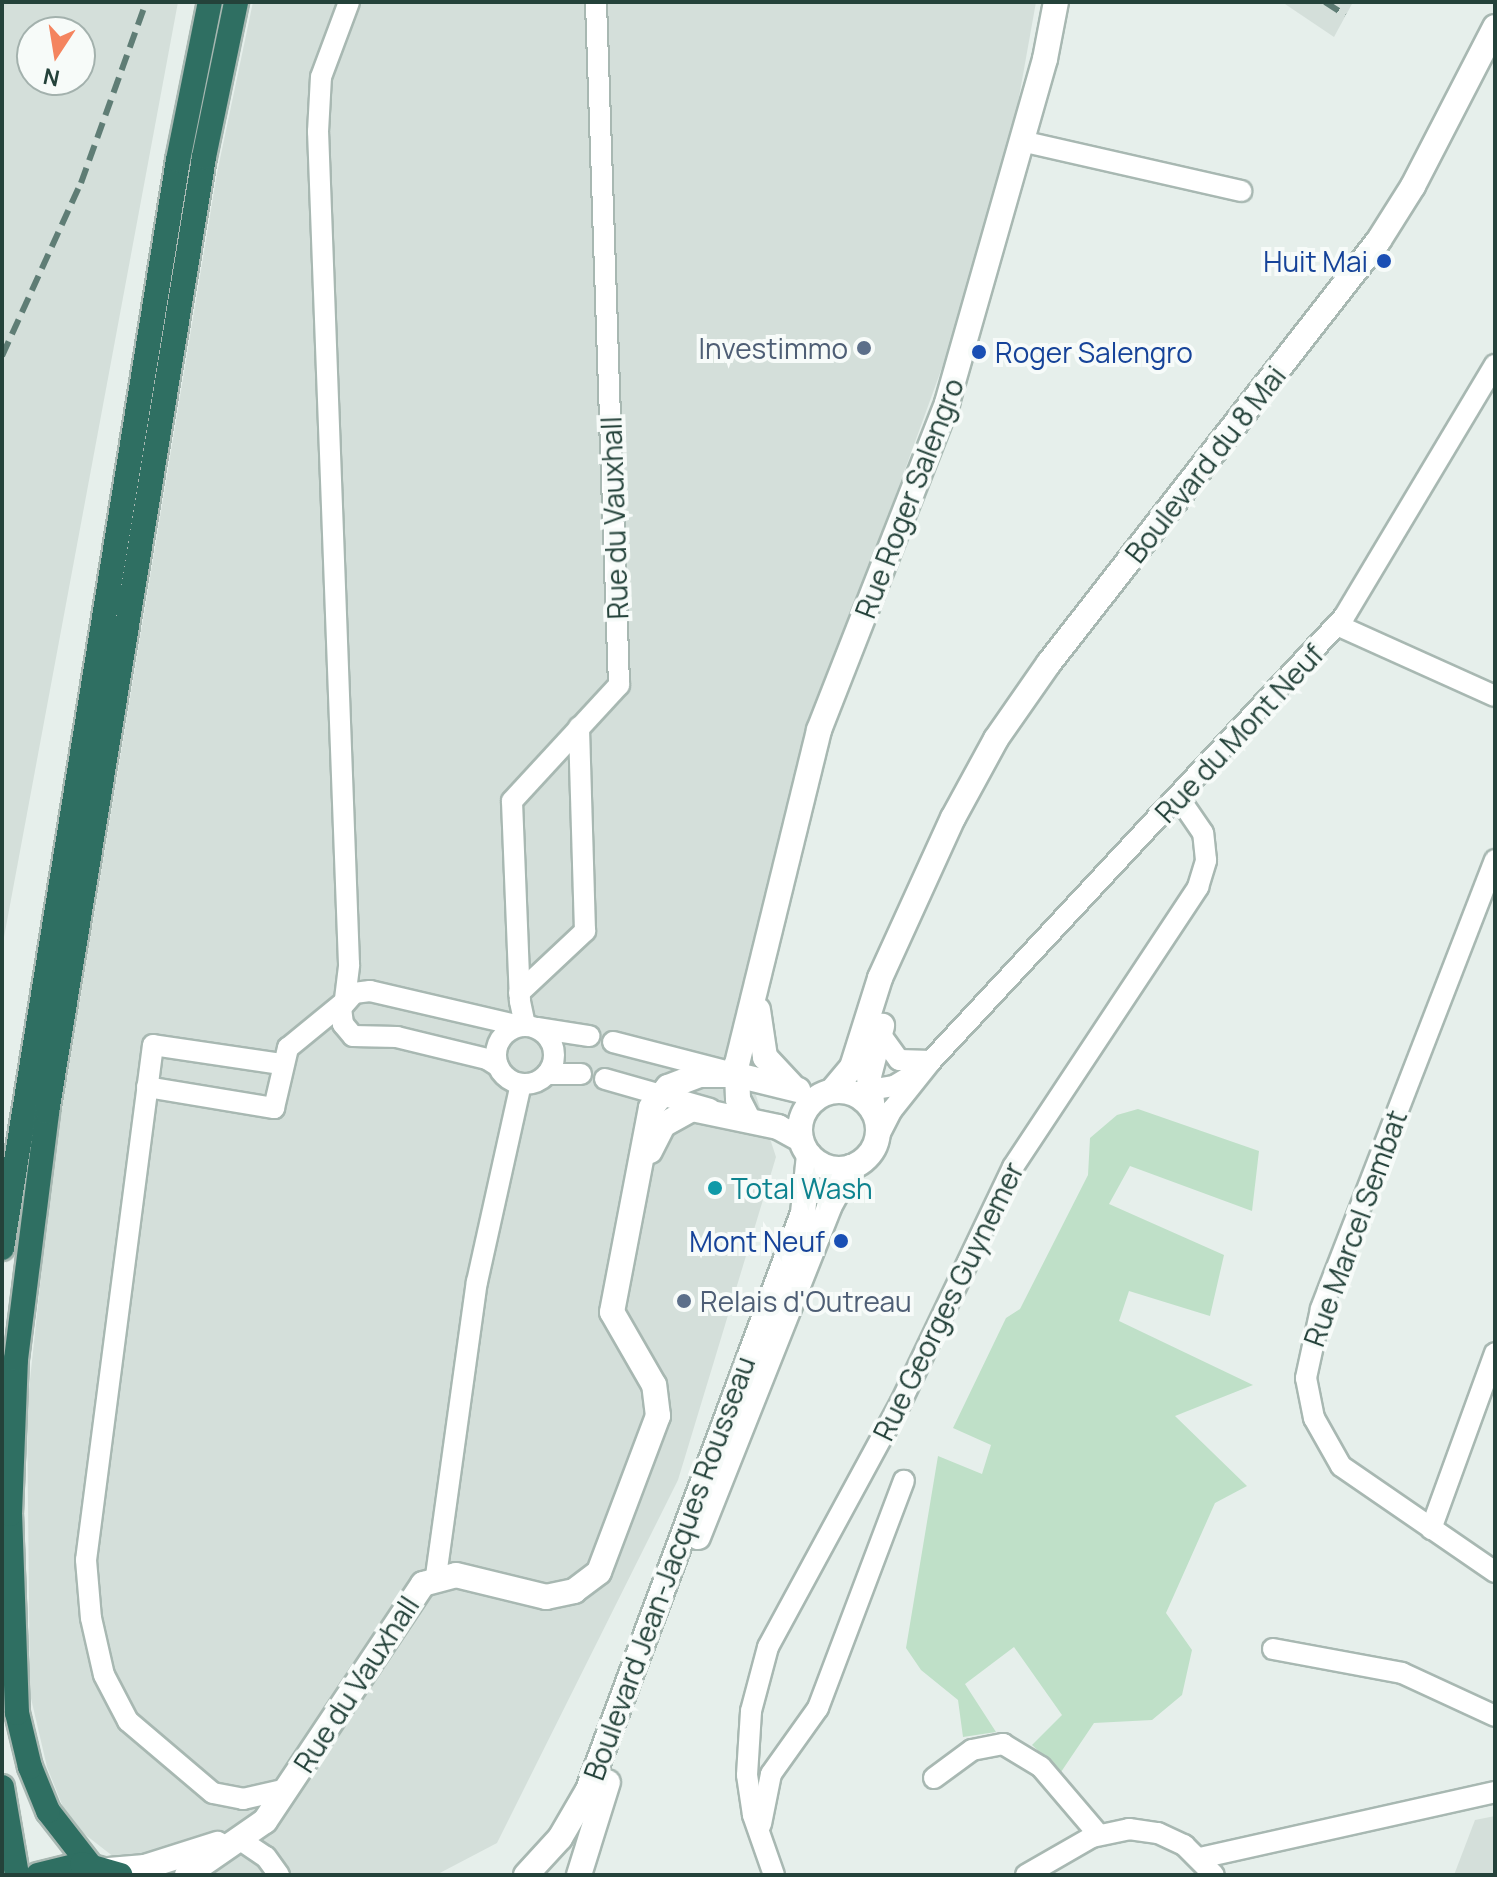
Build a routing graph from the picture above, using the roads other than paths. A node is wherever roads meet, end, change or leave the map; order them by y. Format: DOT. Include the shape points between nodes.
graph roads {
  1 [pos="210,2"];
  2 [pos="236,2"];
  3 [pos="349,2"];
  4 [pos="596,2"];
  5 [pos="1056,2"];
  6 [pos="1495,27"];
  7 [pos="1021,141"];
  8 [pos="1241,191"];
  9 [pos="1495,365"];
  10 [pos="1337,625"];
  11 [pos="1495,696"];
  12 [pos="579,727"];
  13 [pos="1179,798"];
  14 [pos="1495,860"];
  15 [pos="917,901"];
  16 [pos="519,993"];
  17 [pos="759,993"];
  18 [pos="344,1001"];
  19 [pos="528,1026"];
  20 [pos="880,1034"];
  21 [pos="589,1036"];
  22 [pos="613,1042"];
  23 [pos="931,1061"];
  24 [pos="281,1064"];
  25 [pos="498,1066"];
  26 [pos="547,1074"];
  27 [pos="581,1074"];
  28 [pos="737,1075"];
  29 [pos="605,1079"];
  30 [pos="521,1084"];
  31 [pos="147,1087"];
  32 [pos="798,1090"];
  33 [pos="660,1093"];
  34 [pos="850,1096"];
  35 [pos="718,1112"];
  36 [pos="748,1119"];
  37 [pos="877,1139"];
  38 [pos="805,1147"];
  39 [pos="851,1167"];
  40 [pos="638,1182"];
  41 [pos="2,1248"];
  42 [pos="1495,1353"];
  43 [pos="904,1481"];
  44 [pos="1431,1529"];
  45 [pos="1495,1572"];
  46 [pos="436,1576"];
  47 [pos="1273,1649"];
  48 [pos="1495,1716"];
  49 [pos="934,1778"];
  50 [pos="2,1787"];
  51 [pos="287,1789"];
  52 [pos="1495,1792"];
  53 [pos="1099,1835"];
  54 [pos="760,1836"];
  55 [pos="237,1840"];
  56 [pos="1200,1858"];
  57 [pos="106,1870"];
  58 [pos="17,1875"];
  59 [pos="38,1875"];
  60 [pos="187,1875"];
  61 [pos="279,1875"];
  62 [pos="526,1875"];
  63 [pos="579,1875"];
  64 [pos="774,1875"];
  65 [pos="1026,1875"];
  66 [pos="1214,1875"];
  1 -- 41 [label="highway" via="184,122"];
  2 -- 57 [label="highway" via="208,133 43,1141 16,1359 10,1514 17,1713 48,1811"];
  3 -- 18 [label="street" via="321,77 318,132 349,964"];
  4 -- 12 [label="street, Rue du Vauxhall" via="619,685"];
  5 -- 7 [label="main road, Rue Roger Salengro"];
  6 -- 15 [label="main road, Boulevard du 8 Mai" via="1413,186 1379,240 1006,724 962,800"];
  7 -- 8 [label="street"];
  7 -- 17 [label="main road, Rue Roger Salengro" via="947,403 822,720"];
  9 -- 10 [label="street, Rue du Mont Neuf"];
  10 -- 11 [label="street"];
  10 -- 13 [label="street, Rue du Mont Neuf"];
  12 -- 16 [label="street, Rue du Vauxhall" via="512,801"];
  12 -- 16 [label="street" via="585,931"];
  13 -- 23 [label="street, Rue du Mont Neuf"];
  13 -- 54 [label="street, Rue Georges Guynemer" via="1203,833 1206,860 1198,887 1013,1167 901,1402 768,1647 756,1683 747,1744 748,1788"];
  14 -- 44 [label="street, Rue Marcel Sembat" via="1321,1309 1307,1358 1311,1408 1334,1457"];
  15 -- 20 [label="main road, Boulevard du 8 Mai"];
  15 -- 34 [label="main road, Boulevard du 8 Mai" via="880,978 852,1067"];
  16 -- 19 [label="street, Rue du Vauxhall"];
  17 -- 28 [label="main road, Rue Roger Salengro"];
  17 -- 32 [label="main road, Rue Roger Salengro" via="764,1053 781,1078"];
  18 -- 19 [label="street" via="370,991"];
  18 -- 24 [label="street" via="288,1048"];
  18 -- 25 [label="street" via="343,1024 353,1036 397,1037"];
  19 -- 21 [label="street"];
  19 -- 25 [label="street" via="500,1038"];
  19 -- 26 [label="street" via="553,1049"];
  20 -- 23 [label="street" via="899,1060"];
  20 -- 34 [label="main road, Boulevard du 8 Mai"];
  22 -- 28 [label="street"];
  23 -- 34 [label="street, Rue du Mont Neuf" via="899,1084"];
  23 -- 37 [label="street, Rue du Mont Neuf" via="892,1110"];
  24 -- 31 [label="street" via="153,1045"];
  24 -- 31 [label="street" via="274,1108"];
  25 -- 30 [label="street"];
  26 -- 27 [label="street"];
  26 -- 30 [label="street"];
  28 -- 32 [label="main road"];
  28 -- 33 [label="main road" via="691,1076"];
  28 -- 36 [label="main road, Rue Roger Salengro" via="738,1099"];
  29 -- 33 [label="street, Rue du Vauxhall"];
  30 -- 46 [label="street" via="477,1282"];
  31 -- 51 [label="street" via="87,1530 93,1631 121,1712 192,1778 233,1799"];
  32 -- 34 [label="main road"];
  33 -- 35 [label="street, Rue du Vauxhall"];
  33 -- 40 [label="main road, Rue du Vauxhall" via="649,1113"];
  34 -- 37 [label="main road"];
  34 -- 38 [label="main road" via="802,1116"];
  35 -- 36 [label="main road, Rue du Vauxhall"];
  35 -- 40 [label="main road, Rue du Vauxhall" via="686,1110 666,1122"];
  36 -- 38 [label="main road, Rue du Vauxhall"];
  37 -- 39 [label="main road" via="868,1156"];
  38 -- 39 [label="main road" via="829,1167"];
  38 -- 62 [label="main road, Boulevard Jean-Jacques Rousseau" via="803,1213 588,1790 570,1824"];
  39 -- 63 [label="main road, Boulevard Jean-Jacques Rousseau" via="829,1207 720,1478 587,1839"];
  40 -- 46 [label="main road, Rue du Vauxhall" via="612,1312 654,1385 659,1408 603,1565 587,1583 555,1596 526,1594 465,1576"];
  42 -- 44 [label="street"];
  43 -- 54 [label="street, Rue Georges Guynemer" via="818,1708 771,1774"];
  44 -- 45 [label="street, Rue Marcel Sembat"];
  46 -- 51 [label="main road, Rue du Vauxhall" via="409,1600"];
  47 -- 48 [label="street" via="1402,1673"];
  49 -- 53 [label="street" via="972,1750 1003,1744 1041,1767"];
  50 -- 58 [label="highway"];
  51 -- 55 [label="main road, Rue du Vauxhall" via="265,1821"];
  52 -- 56 [label="street"];
  53 -- 56 [label="street" via="1152,1832"];
  53 -- 65 [label="street"];
  54 -- 64 [label="street, Rue Georges Guynemer"];
  55 -- 57 [label="main road, Rue du Vauxhall" via="145,1867"];
  55 -- 60 [label="main road, Rue du Vauxhall"];
  55 -- 61 [label="street" via="266,1857"];
  56 -- 66 [label="street"];
  57 -- 59 [label="highway" via="58,1867"];
}
